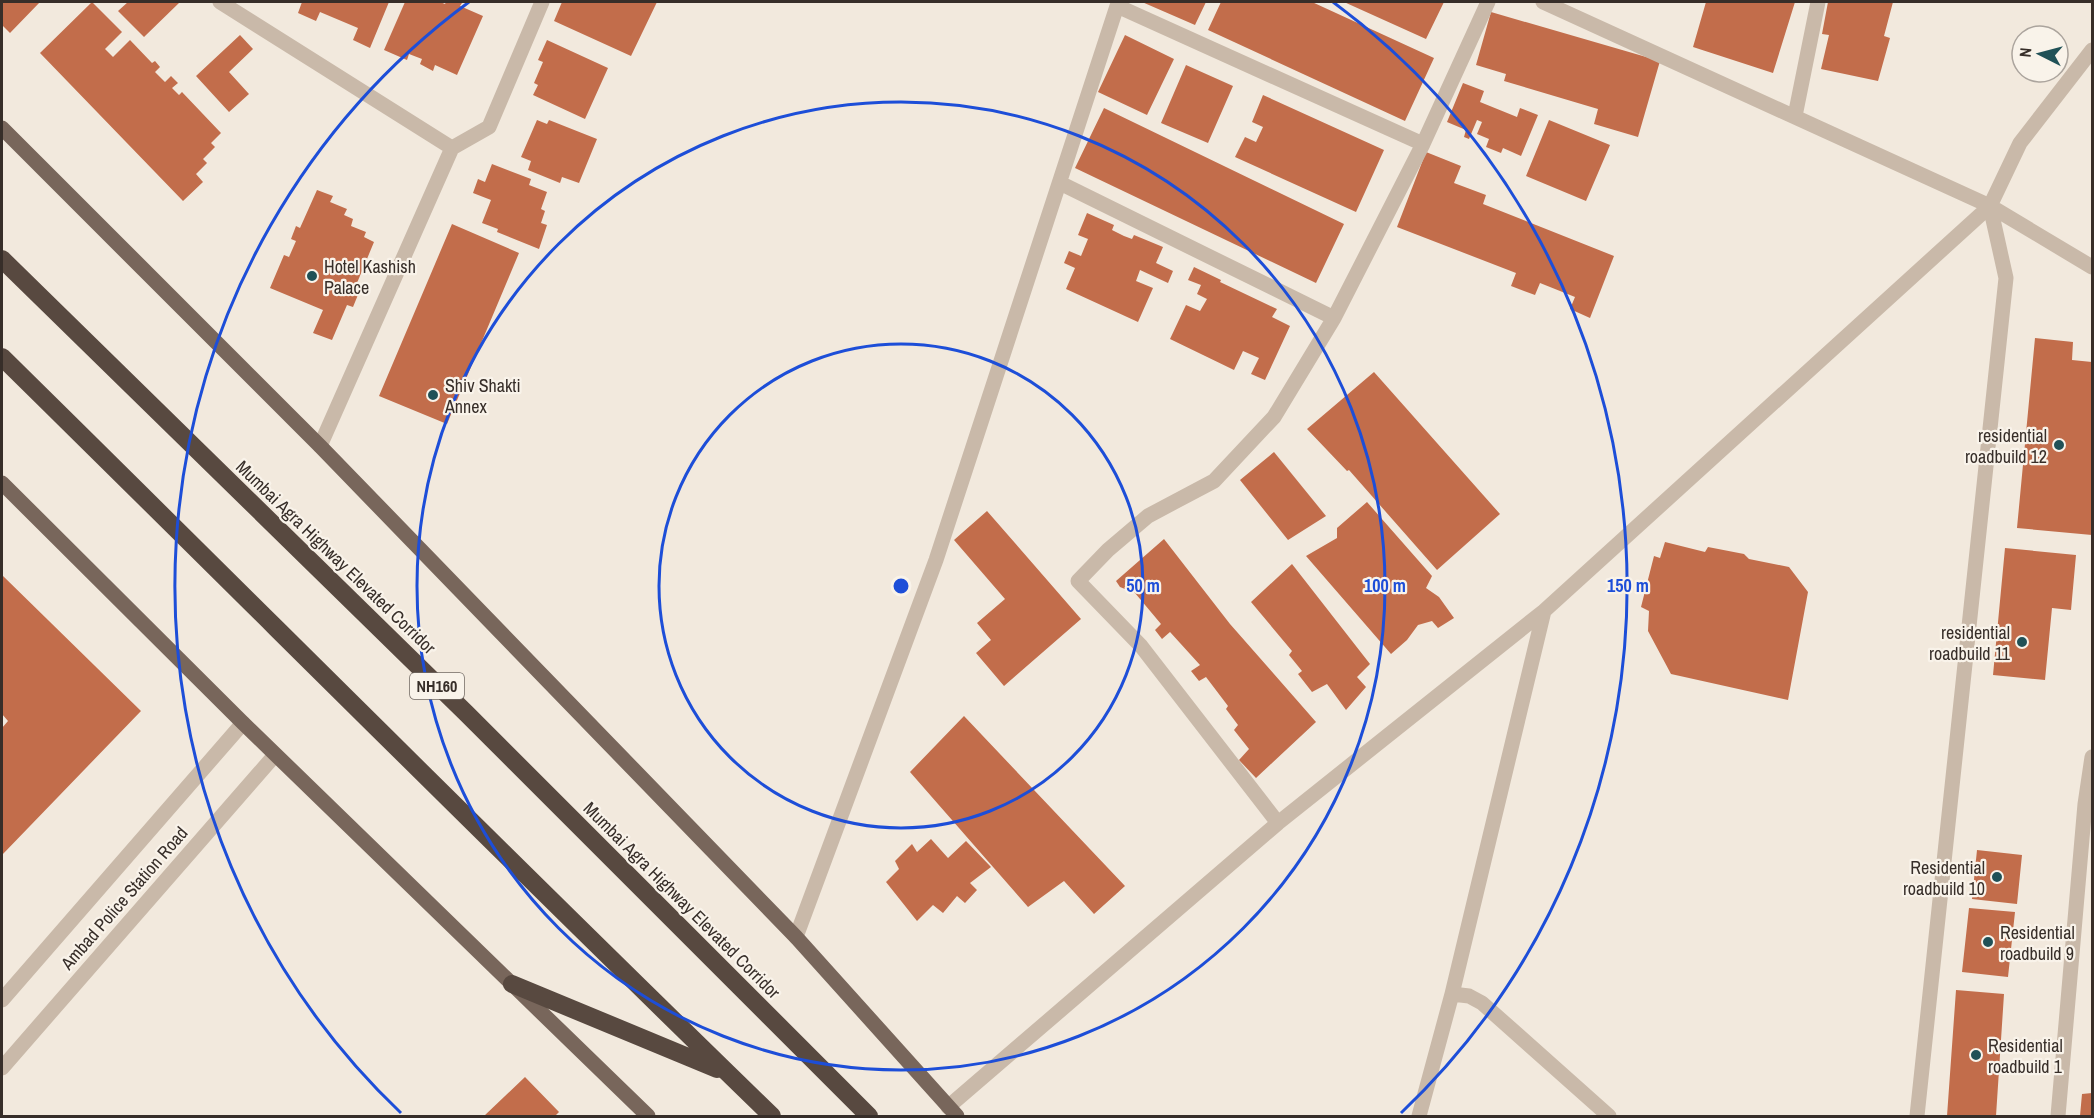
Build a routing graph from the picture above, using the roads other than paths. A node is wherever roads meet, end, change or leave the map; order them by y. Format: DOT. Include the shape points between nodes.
graph roads {
  1 [pos="220,2"];
  2 [pos="542,2"];
  3 [pos="1488,2"];
  4 [pos="1543,2"];
  5 [pos="1818,2"];
  6 [pos="2092,50"];
  7 [pos="1795,116"];
  8 [pos="2,128"];
  9 [pos="1423,144"];
  10 [pos="452,148"];
  11 [pos="1060,183"];
  12 [pos="1990,206"];
  13 [pos="2,259"];
  14 [pos="2092,267"];
  15 [pos="1334,318"];
  16 [pos="2,357"];
  17 [pos="320,446"];
  18 [pos="2,483"];
  19 [pos="1544,611"];
  20 [pos="243,723"];
  21 [pos="275,755"];
  22 [pos="2092,757"];
  23 [pos="1278,823"];
  24 [pos="796,937"];
  25 [pos="512,984"];
  26 [pos="1452,994"];
  27 [pos="2,1000"];
  28 [pos="2,1068"];
  29 [pos="727,1073"];
  30 [pos="953,1112"];
  31 [pos="648,1116"];
  32 [pos="772,1116"];
  33 [pos="869,1116"];
  34 [pos="1419,1116"];
  35 [pos="1609,1116"];
  36 [pos="1917,1116"];
  37 [pos="2058,1116"];
  1 -- 10 [label="street"];
  2 -- 10 [label="street" via="489,127"];
  3 -- 9 [label="street"];
  4 -- 7 [label="street"];
  5 -- 7 [label="street"];
  6 -- 12 [label="street" via="2020,143"];
  7 -- 12 [label="street"];
  8 -- 17 [label="main road"];
  9 -- 11 [label="street" via="1116,6"];
  9 -- 15 [label="street"];
  10 -- 17 [label="street"];
  11 -- 15 [label="street"];
  11 -- 24 [label="street" via="936,560"];
  12 -- 14 [label="street"];
  12 -- 19 [label="street"];
  12 -- 36 [label="street" via="2006,278"];
  13 -- 33 [label="highway, Mumbai Agra Highway Elevated Corridor / NH160"];
  15 -- 23 [label="street" via="1274,417 1214,481 1148,516 1078,580 1141,646"];
  16 -- 29 [label="highway"];
  17 -- 24 [label="main road"];
  18 -- 20 [label="main road"];
  19 -- 23 [label="street"];
  19 -- 26 [label="street"];
  20 -- 21 [label="main road"];
  20 -- 27 [label="street, Ambad Police Station Road"];
  21 -- 25 [label="main road"];
  21 -- 28 [label="street, Ambad Police Station Road"];
  22 -- 37 [label="street"];
  23 -- 30 [label="street"];
  24 -- 30 [label="main road"];
  25 -- 29 [label="highway"];
  25 -- 31 [label="main road"];
  26 -- 34 [label="street"];
  26 -- 35 [label="street" via="1482,1003"];
  29 -- 32 [label="highway"];
}
